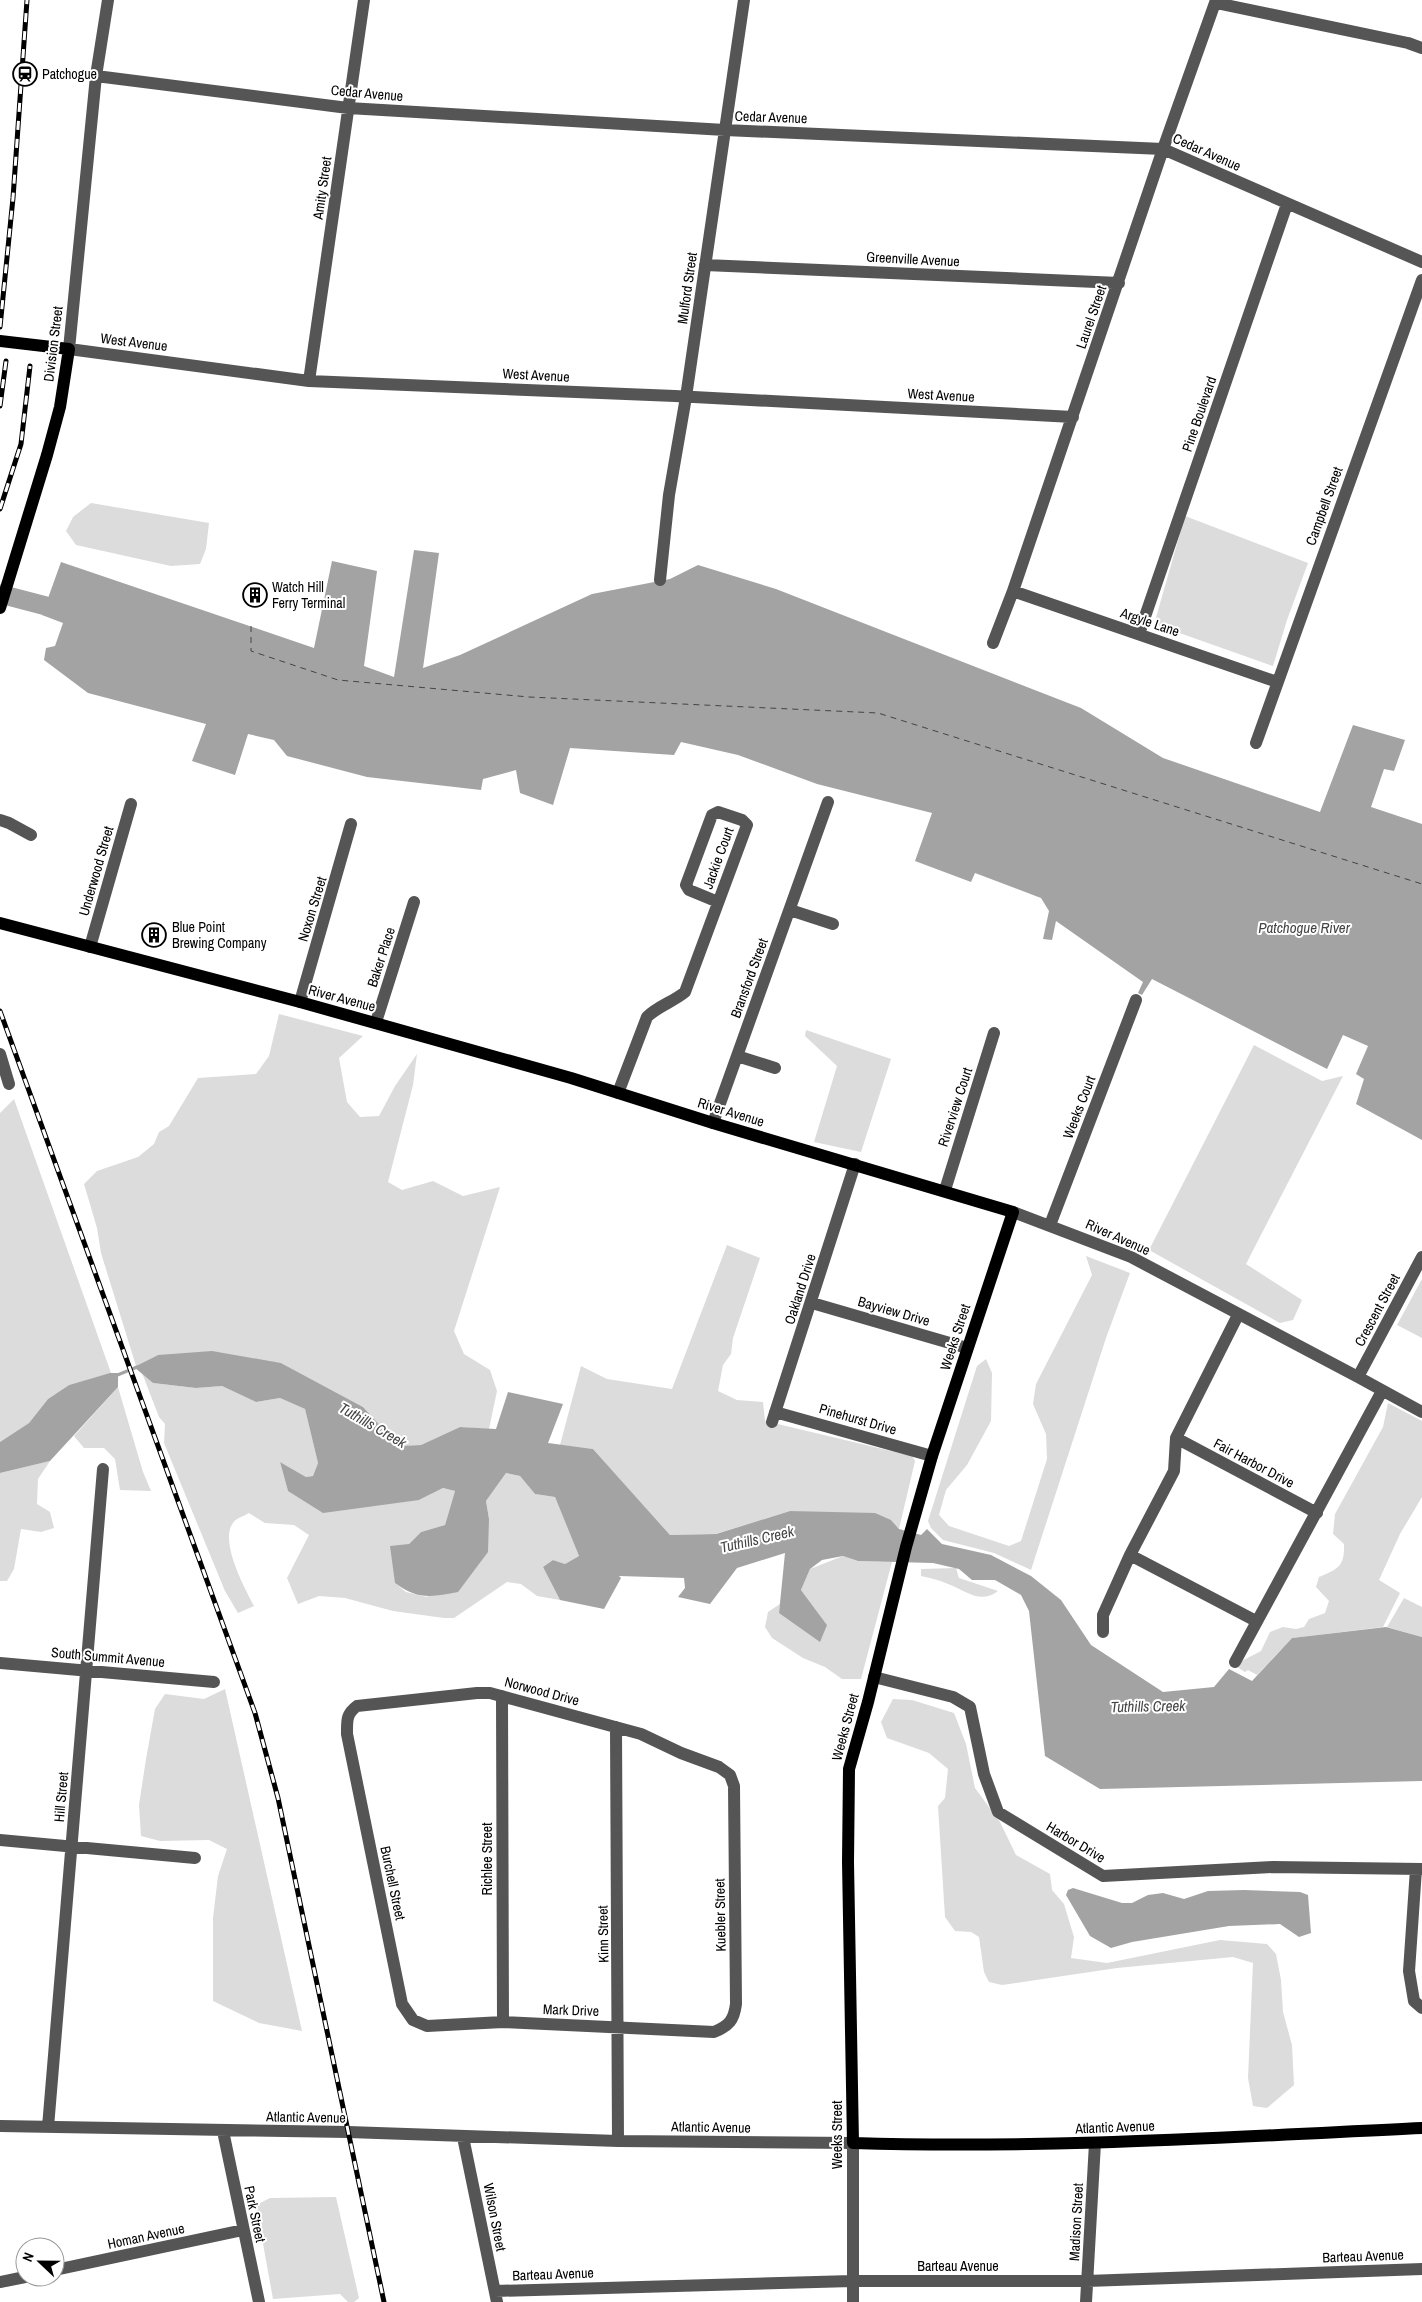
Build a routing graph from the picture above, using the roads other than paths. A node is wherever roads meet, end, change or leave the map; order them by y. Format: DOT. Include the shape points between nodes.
graph roads {
  1 [pos="108,0"];
  2 [pos="364,0"];
  3 [pos="744,0"];
  4 [pos="1216,1"];
  5 [pos="1422,48"];
  6 [pos="96,76"];
  7 [pos="348,108"];
  8 [pos="725,130"];
  9 [pos="1163,149"];
  10 [pos="1287,204"];
  11 [pos="1422,262"];
  12 [pos="705,265"];
  13 [pos="1422,280"];
  14 [pos="1119,283"];
  15 [pos="0,341"];
  16 [pos="68,349"];
  17 [pos="309,381"];
  18 [pos="686,397"];
  19 [pos="1073,417"];
  20 [pos="660,580"];
  21 [pos="1013,591"];
  22 [pos="0,607"];
  23 [pos="1139,634"];
  24 [pos="992,643"];
  25 [pos="1277,682"];
  26 [pos="1256,743"];
  27 [pos="828,802"];
  28 [pos="131,804"];
  29 [pos="0,820"];
  30 [pos="350,824"];
  31 [pos="31,835"];
  32 [pos="414,902"];
  33 [pos="718,902"];
  34 [pos="790,910"];
  35 [pos="0,923"];
  36 [pos="833,924"];
  37 [pos="90,947"];
  38 [pos="1136,1000"];
  39 [pos="300,1002"];
  40 [pos="376,1022"];
  41 [pos="994,1033"];
  42 [pos="0,1054"];
  43 [pos="737,1056"];
  44 [pos="774,1068"];
  45 [pos="9,1084"];
  46 [pos="618,1093"];
  47 [pos="713,1123"];
  48 [pos="854,1164"];
  49 [pos="945,1190"];
  50 [pos="1013,1212"];
  51 [pos="1050,1224"];
  52 [pos="1422,1257"];
  53 [pos="812,1303"];
  54 [pos="1238,1315"];
  55 [pos="967,1348"];
  56 [pos="1358,1376"];
  57 [pos="1382,1391"];
  58 [pos="1422,1412"];
  59 [pos="774,1417"];
  60 [pos="1176,1438"];
  61 [pos="932,1456"];
  62 [pos="103,1470"];
  63 [pos="1317,1513"];
  64 [pos="1130,1555"];
  65 [pos="1256,1621"];
  66 [pos="1103,1632"];
  67 [pos="1235,1662"];
  68 [pos="0,1663"];
  69 [pos="88,1671"];
  70 [pos="874,1677"];
  71 [pos="214,1682"];
  72 [pos="502,1696"];
  73 [pos="616,1726"];
  74 [pos="347,1734"];
  75 [pos="734,1786"];
  76 [pos="0,1840"];
  77 [pos="72,1846"];
  78 [pos="195,1858"];
  79 [pos="1419,1869"];
  80 [pos="1422,2008"];
  81 [pos="502,2022"];
  82 [pos="427,2026"];
  83 [pos="619,2027"];
  84 [pos="714,2032"];
  85 [pos="0,2126"];
  86 [pos="48,2128"];
  87 [pos="1422,2128"];
  88 [pos="223,2131"];
  89 [pos="463,2137"];
  90 [pos="618,2141"];
  91 [pos="853,2143"];
  92 [pos="1095,2143"];
  93 [pos="243,2230"];
  94 [pos="65,2268"];
  95 [pos="1422,2269"];
  96 [pos="15,2279"];
  97 [pos="852,2281"];
  98 [pos="1088,2281"];
  99 [pos="0,2282"];
  100 [pos="496,2296"];
  101 [pos="259,2302"];
  102 [pos="853,2302"];
  103 [pos="1086,2302"];
  1 -- 6 [label="street, Division Street"];
  2 -- 7 [label="street, Amity Street"];
  3 -- 8 [label="street, Mulford Street"];
  4 -- 5 [label="street"];
  4 -- 9 [label="street, Laurel Street"];
  6 -- 7 [label="street, Cedar Avenue"];
  6 -- 16 [label="street, Division Street"];
  7 -- 8 [label="street, Cedar Avenue"];
  7 -- 17 [label="street, Amity Street"];
  8 -- 9 [label="street, Cedar Avenue"];
  8 -- 12 [label="street, Mulford Street"];
  9 -- 10 [label="street, Cedar Avenue"];
  9 -- 14 [label="street, Laurel Street"];
  10 -- 11 [label="street, Cedar Avenue"];
  10 -- 23 [label="street, Pine Boulevard"];
  12 -- 14 [label="street, Greenville Avenue"];
  12 -- 18 [label="street, Mulford Street"];
  13 -- 25 [label="street, Campbell Street"];
  14 -- 19 [label="street, Laurel Street"];
  15 -- 16 [label="main road, West Avenue"];
  16 -- 17 [label="street, West Avenue"];
  16 -- 22 [label="main road, Division Street" via="60,406"];
  17 -- 18 [label="street, West Avenue"];
  18 -- 19 [label="street, West Avenue"];
  18 -- 20 [label="street, Mulford Street" via="669,495"];
  19 -- 21 [label="street, Laurel Street"];
  21 -- 23 [label="street, Argyle Lane"];
  21 -- 24 [label="street, Laurel Street"];
  23 -- 25 [label="street, Argyle Lane"];
  25 -- 26 [label="street, Campbell Street"];
  27 -- 34 [label="street, Bransford Street"];
  28 -- 37 [label="street, Underwood Street"];
  29 -- 31 [label="street"];
  30 -- 39 [label="street, Noxon Street"];
  32 -- 40 [label="street, Baker Place"];
  33 -- 33 [label="street, Jackie Court" via="746,825 742,820 718,812 712,815 686,885 689,890"];
  33 -- 46 [label="street, Jackie Court" via="685,992 647,1017"];
  34 -- 36 [label="street"];
  34 -- 43 [label="street, Bransford Street"];
  35 -- 37 [label="main road, River Avenue"];
  37 -- 39 [label="main road, River Avenue"];
  38 -- 51 [label="street, Weeks Court"];
  39 -- 40 [label="main road, River Avenue"];
  40 -- 46 [label="main road, River Avenue"];
  41 -- 49 [label="street, Riverview Court"];
  42 -- 45 [label="street"];
  43 -- 44 [label="street"];
  43 -- 47 [label="street, Bransford Street"];
  46 -- 47 [label="main road, River Avenue"];
  47 -- 48 [label="main road, River Avenue"];
  48 -- 49 [label="main road, River Avenue"];
  48 -- 53 [label="street, Oakland Drive"];
  49 -- 50 [label="main road, River Avenue"];
  50 -- 51 [label="street, River Avenue"];
  50 -- 55 [label="main road, Weeks Street"];
  51 -- 54 [label="street, River Avenue" via="1131,1257"];
  52 -- 56 [label="street, Crescent Street"];
  53 -- 55 [label="street, Bayview Drive"];
  53 -- 59 [label="street, Oakland Drive"];
  54 -- 56 [label="street, River Avenue"];
  54 -- 60 [label="street"];
  55 -- 61 [label="main road, Weeks Street"];
  56 -- 57 [label="street, River Avenue"];
  57 -- 58 [label="street, River Avenue"];
  57 -- 63 [label="street"];
  59 -- 61 [label="street, Pinehurst Drive"];
  60 -- 63 [label="street, Fair Harbor Drive"];
  60 -- 64 [label="street" via="1174,1471"];
  61 -- 70 [label="main road, Weeks Street"];
  62 -- 69 [label="street, Hill Street"];
  63 -- 65 [label="street"];
  64 -- 65 [label="street"];
  64 -- 66 [label="street" via="1102,1615"];
  65 -- 67 [label="street"];
  68 -- 69 [label="street, South Summit Avenue"];
  69 -- 71 [label="street, South Summit Avenue"];
  69 -- 77 [label="street, Hill Street"];
  70 -- 79 [label="street, Harbor Drive" via="948,1696 970,1707 984,1774 998,1812 1103,1876 1273,1867"];
  70 -- 91 [label="main road, Weeks Street" via="849,1769"];
  72 -- 73 [label="street, Norwood Drive"];
  72 -- 74 [label="street, Norwood Drive" via="477,1693 357,1706 349,1712 346,1720"];
  72 -- 81 [label="street, Richlee Street"];
  73 -- 75 [label="street, Norwood Drive" via="719,1767 730,1775"];
  73 -- 83 [label="street, Kinn Street"];
  74 -- 82 [label="street, Burchell Street" via="402,2004 413,2020"];
  75 -- 84 [label="street, Kuebler Street" via="736,2004 734,2017 726,2028"];
  76 -- 77 [label="street"];
  77 -- 78 [label="street"];
  77 -- 86 [label="street, Hill Street"];
  79 -- 80 [label="street, Harbor Drive" via="1409,1971 1414,2000"];
  81 -- 82 [label="street, Mark Drive"];
  81 -- 83 [label="street, Mark Drive"];
  83 -- 84 [label="street, Mark Drive"];
  83 -- 90 [label="street, Kinn Street"];
  85 -- 86 [label="street, Atlantic Avenue"];
  86 -- 88 [label="street, Atlantic Avenue"];
  87 -- 92 [label="main road, Atlantic Avenue"];
  88 -- 89 [label="street, Atlantic Avenue"];
  88 -- 93 [label="street, Park Street"];
  89 -- 90 [label="street, Atlantic Avenue"];
  89 -- 100 [label="street, Wilson Street"];
  90 -- 91 [label="street, Atlantic Avenue"];
  91 -- 92 [label="main road, Atlantic Avenue"];
  91 -- 97 [label="street, Weeks Street"];
  92 -- 98 [label="street, Madison Street"];
  93 -- 94 [label="street, Homan Avenue"];
  93 -- 101 [label="street, Park Street"];
  95 -- 98 [label="street, Barteau Avenue"];
  96 -- 99 [label="street"];
  97 -- 98 [label="street, Barteau Avenue"];
  97 -- 100 [label="street, Barteau Avenue"];
  97 -- 102 [label="street, Weeks Street"];
  98 -- 103 [label="street, Madison Street"];
}
